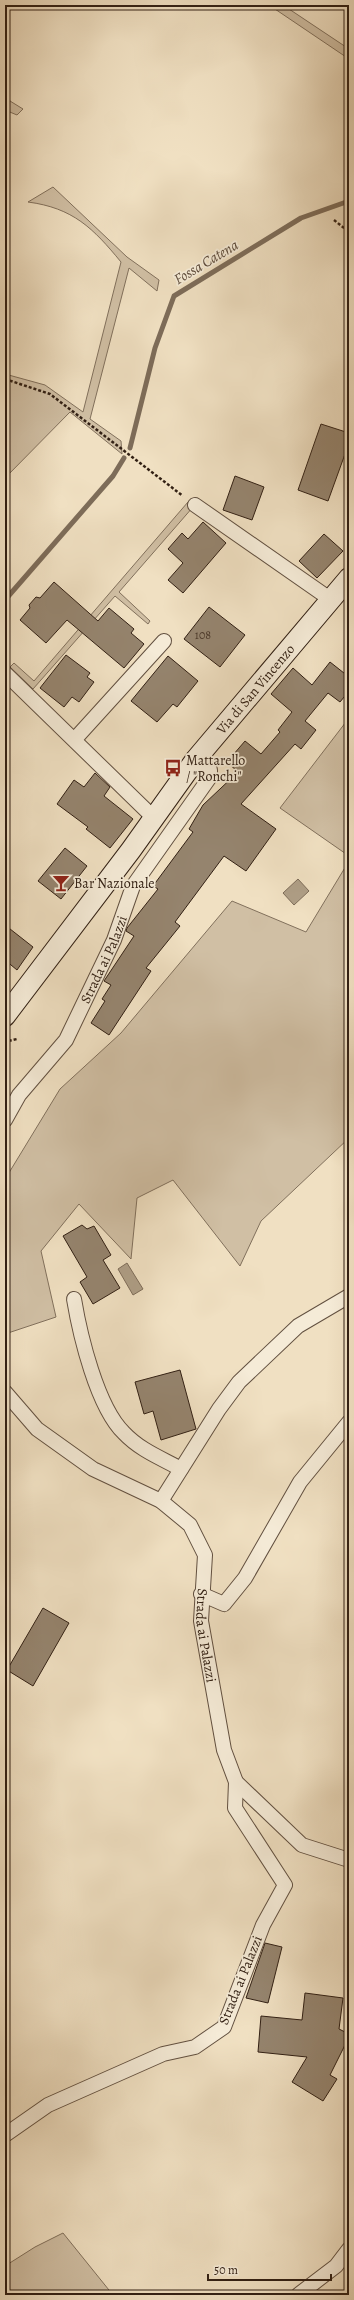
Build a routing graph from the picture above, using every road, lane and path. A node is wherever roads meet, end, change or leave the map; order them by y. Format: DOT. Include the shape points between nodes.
graph roads {
  1 [pos="334,220"];
  2 [pos="349,232"];
  3 [pos="5,379"];
  4 [pos="195,505"];
  5 [pos="349,578"];
  6 [pos="330,599"];
  7 [pos="164,641"];
  8 [pos="5,673"];
  9 [pos="75,739"];
  10 [pos="196,759"];
  11 [pos="179,781"];
  12 [pos="197,795"];
  13 [pos="154,818"];
  14 [pos="5,1016"];
  15 [pos="17,1039"];
  16 [pos="5,1044"];
  17 [pos="5,1120"];
  18 [pos="349,1296"];
  19 [pos="74,1299"];
  20 [pos="5,1392"];
  21 [pos="349,1422"];
  22 [pos="181,1468"];
  23 [pos="161,1501"];
  24 [pos="201,1594"];
  25 [pos="236,1782"];
  26 [pos="349,1860"];
  27 [pos="5,2135"];
  28 [pos="349,2249"];
  29 [pos="298,2295"];
  1 -- 2 [label="path"];
  3 -- 4 [label="path" via="50,394"];
  4 -- 6 [label="street"];
  5 -- 6 [label="main road, Via di San Vincenzo"];
  6 -- 10 [label="main road, Via di San Vincenzo"];
  7 -- 9 [label="street"];
  8 -- 9 [label="street"];
  9 -- 13 [label="street"];
  10 -- 11 [label="main road, Via di San Vincenzo"];
  10 -- 12 [label="street, Strada ai Palazzi" via="212,774"];
  11 -- 12 [label="street"];
  11 -- 13 [label="main road, Via di San Vincenzo"];
  12 -- 17 [label="street, Strada ai Palazzi" via="133,886 114,940 66,1040 19,1095"];
  13 -- 14 [label="main road, Via di San Vincenzo"];
  15 -- 16 [label="path"];
  18 -- 22 [label="street" via="298,1326 239,1382"];
  19 -- 22 [label="street" via="87,1360 108,1410 123,1432 143,1450"];
  20 -- 23 [label="street, Strada ai Palazzi" via="37,1429 93,1469"];
  21 -- 24 [label="street" via="300,1482 245,1578 224,1604"];
  22 -- 23 [label="street"];
  23 -- 24 [label="street, Strada ai Palazzi" via="190,1525 204,1555"];
  24 -- 25 [label="street, Strada ai Palazzi" via="201,1621 217,1720 224,1750"];
  25 -- 26 [label="street, Strada ai Palazzi" via="302,1844"];
  25 -- 27 [label="street, Strada ai Palazzi" via="235,1808 285,1885 263,1925 224,2027 195,2047 163,2054 48,2105"];
  28 -- 29 [label="street" via="336,2266"];
}
